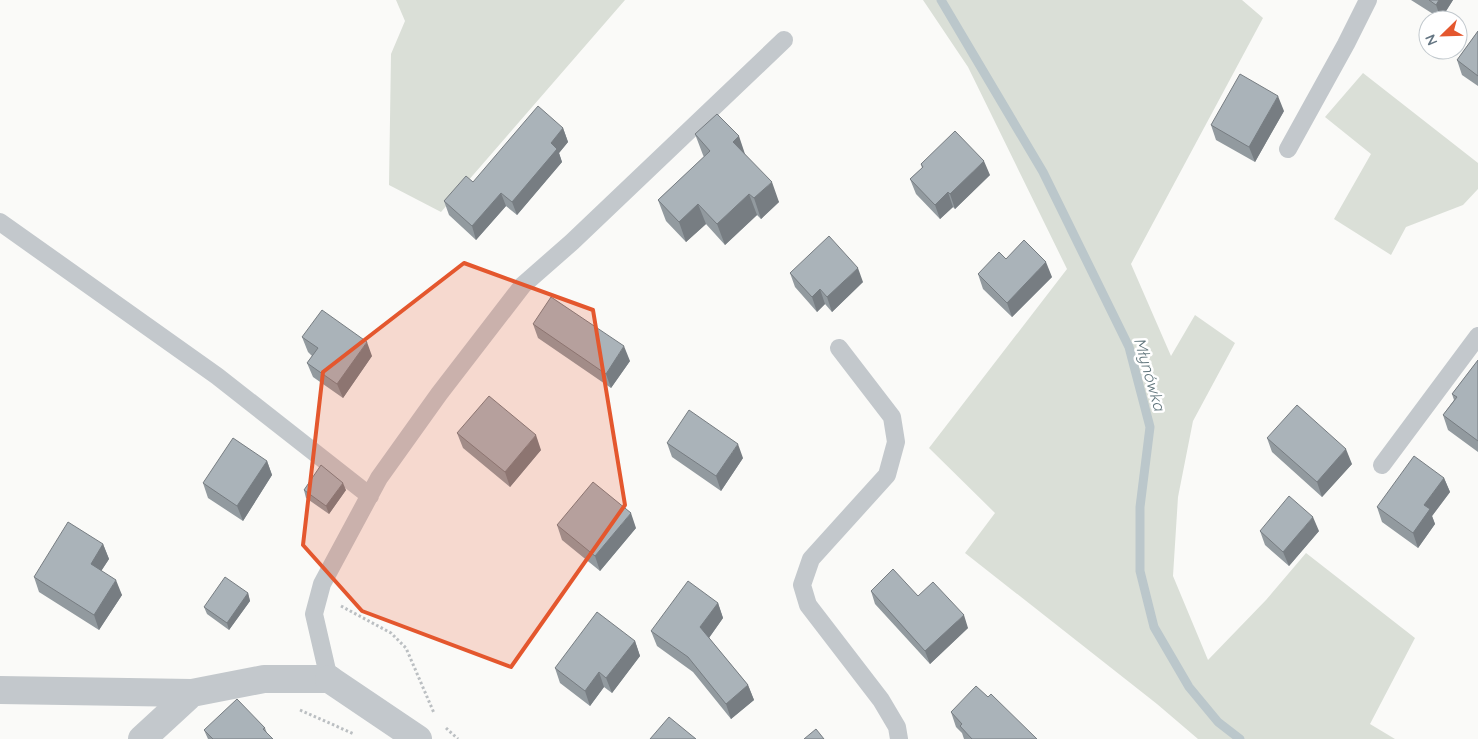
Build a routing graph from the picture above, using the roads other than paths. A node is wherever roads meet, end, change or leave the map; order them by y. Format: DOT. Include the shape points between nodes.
graph roads {
  1 [pos="1368,0"];
  2 [pos="784,40"];
  3 [pos="1288,149"];
  4 [pos="0,222"];
  5 [pos="1478,336"];
  6 [pos="838,348"];
  7 [pos="1382,465"];
  8 [pos="370,496"];
  9 [pos="328,679"];
  10 [pos="0,690"];
  11 [pos="192,693"];
  12 [pos="142,739"];
  13 [pos="418,739"];
  14 [pos="899,739"];
  1 -- 3 [label="lane"];
  2 -- 8 [label="lane" via="523,285 439,394"];
  4 -- 8 [label="lane" via="218,376"];
  5 -- 7 [label="lane"];
  6 -- 14 [label="lane" via="892,416 896,442 887,475 811,559 802,585 808,605 881,700 897,728"];
  8 -- 9 [label="lane" via="322,584 314,614"];
  9 -- 11 [label="street" via="264,679"];
  9 -- 13 [label="street"];
  10 -- 11 [label="street"];
  11 -- 12 [label="street"];
}
